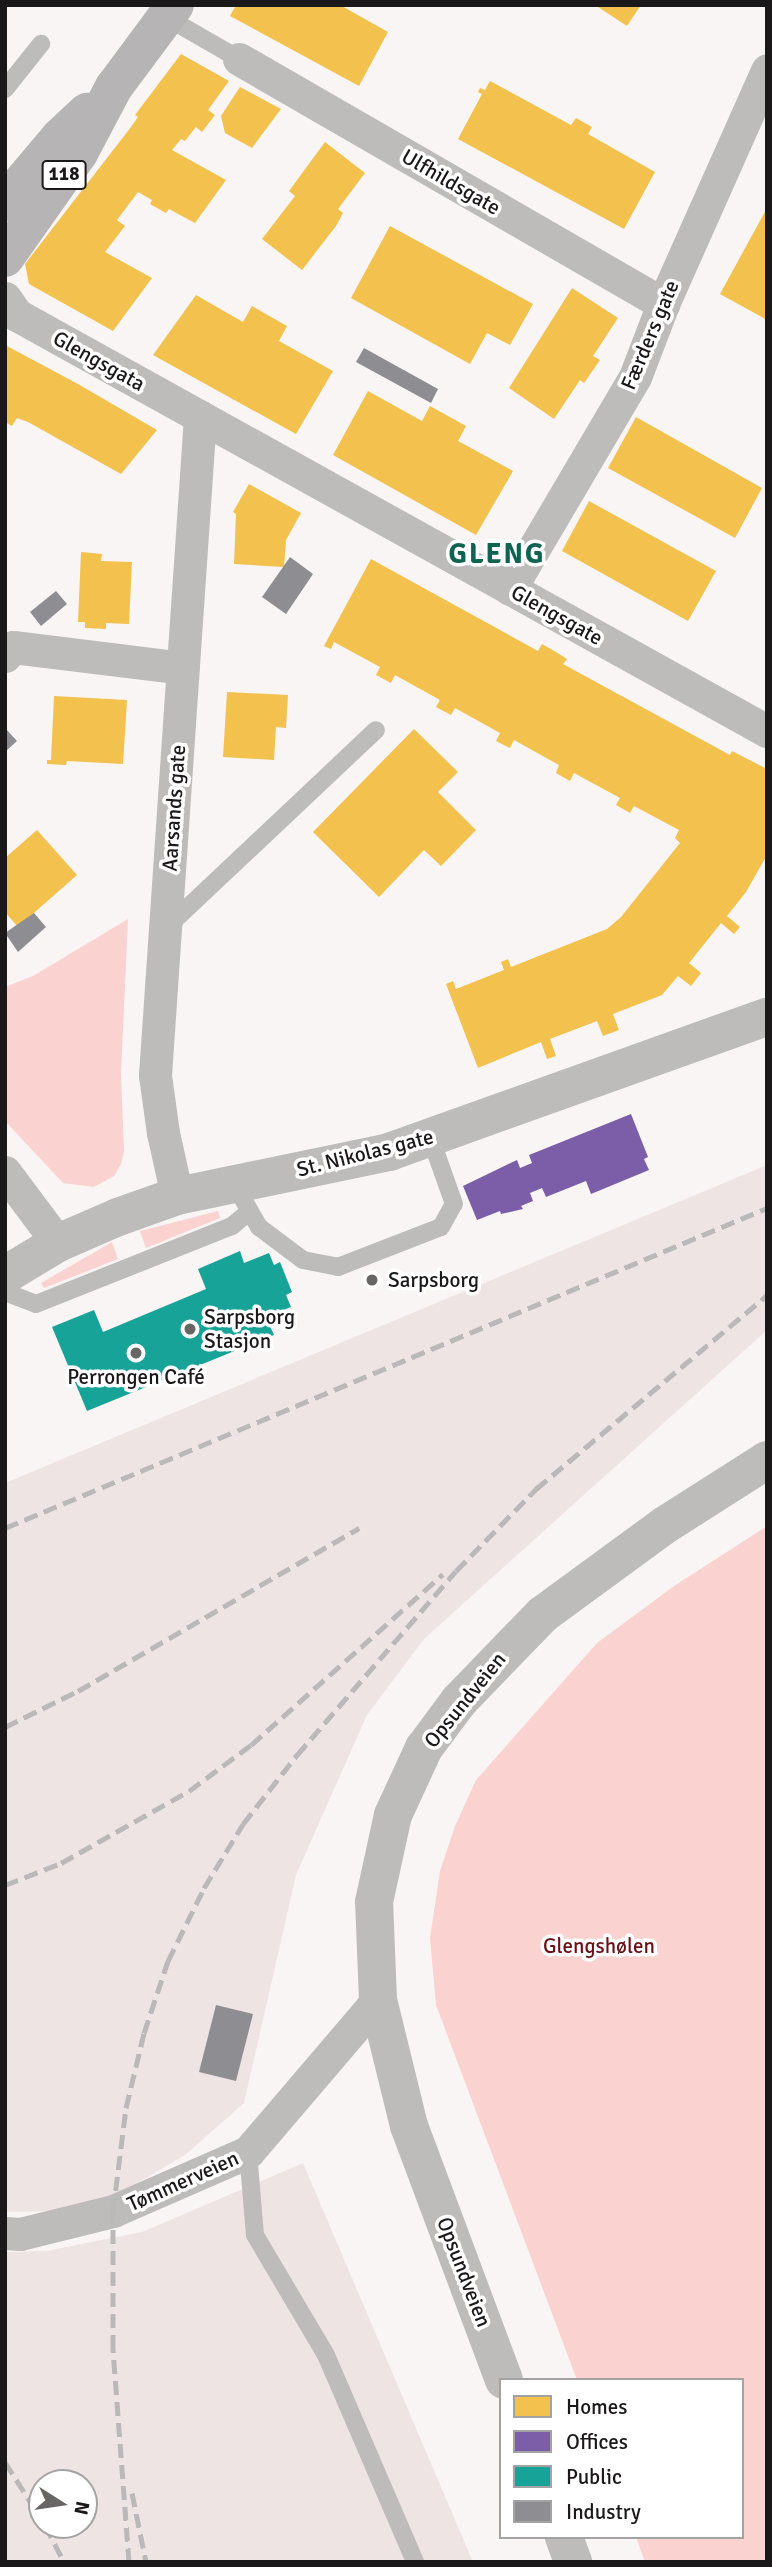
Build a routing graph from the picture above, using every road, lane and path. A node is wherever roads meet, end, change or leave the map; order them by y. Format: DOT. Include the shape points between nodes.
graph roads {
  1 [pos="170,11"];
  2 [pos="41,44"];
  3 [pos="239,59"];
  4 [pos="767,70"];
  5 [pos="114,87"];
  6 [pos="5,89"];
  7 [pos="5,202"];
  8 [pos="5,258"];
  9 [pos="7,301"];
  10 [pos="663,304"];
  11 [pos="200,417"];
  12 [pos="510,589"];
  13 [pos="9,651"];
  14 [pos="183,668"];
  15 [pos="376,730"];
  16 [pos="767,731"];
  17 [pos="165,929"];
  18 [pos="767,1017"];
  19 [pos="431,1139"];
  20 [pos="5,1172"];
  21 [pos="177,1196"];
  22 [pos="241,1196"];
  23 [pos="58,1243"];
  24 [pos="5,1275"];
  25 [pos="5,1292"];
  26 [pos="767,1460"];
  27 [pos="378,2000"];
  28 [pos="248,2152"];
  29 [pos="5,2233"];
  30 [pos="503,2378"];
  31 [pos="565,2539"];
  32 [pos="415,2562"];
  33 [pos="573,2562"];
  1 -- 3 [label="lane"];
  1 -- 5 [label="main road, 118"];
  2 -- 6 [label="lane"];
  3 -- 10 [label="street, Ulfhildsgate"];
  4 -- 10 [label="street, Færders gate"];
  5 -- 7 [label="main road, 118" via="60,136"];
  5 -- 8 [label="main road, 118" via="79,153"];
  9 -- 11 [label="street, Glengsgata" via="17,315"];
  10 -- 12 [label="street, Færders gate" via="635,377"];
  11 -- 12 [label="street, Glengsgate"];
  11 -- 14 [label="street, Aarsands gate"];
  12 -- 16 [label="street, Glengsgate"];
  13 -- 14 [label="street"];
  14 -- 17 [label="street, Aarsands gate"];
  15 -- 17 [label="lane"];
  17 -- 21 [label="street, Aarsands gate" via="156,1076"];
  18 -- 19 [label="street, St. Nikolas gate"];
  19 -- 22 [label="street, St. Nikolas gate" via="334,1164"];
  19 -- 22 [label="lane" via="454,1204 440,1227 338,1267 303,1260 259,1227"];
  20 -- 23 [label="street"];
  21 -- 22 [label="street, St. Nikolas gate"];
  21 -- 23 [label="street, St. Nikolas gate"];
  22 -- 25 [label="lane" via="232,1226 36,1304"];
  23 -- 24 [label="street, St. Nikolas gate"];
  26 -- 27 [label="street, Opsundveien" via="665,1525 542,1615 459,1701 424,1748 393,1815 374,1902"];
  27 -- 28 [label="street, Tømmerveien"];
  27 -- 30 [label="street, Opsundveien" via="408,2126"];
  28 -- 29 [label="street, Tømmerveien" via="113,2211 20,2234"];
  28 -- 32 [label="lane" via="255,2235 326,2355"];
  31 -- 33 [label="street"];
}
